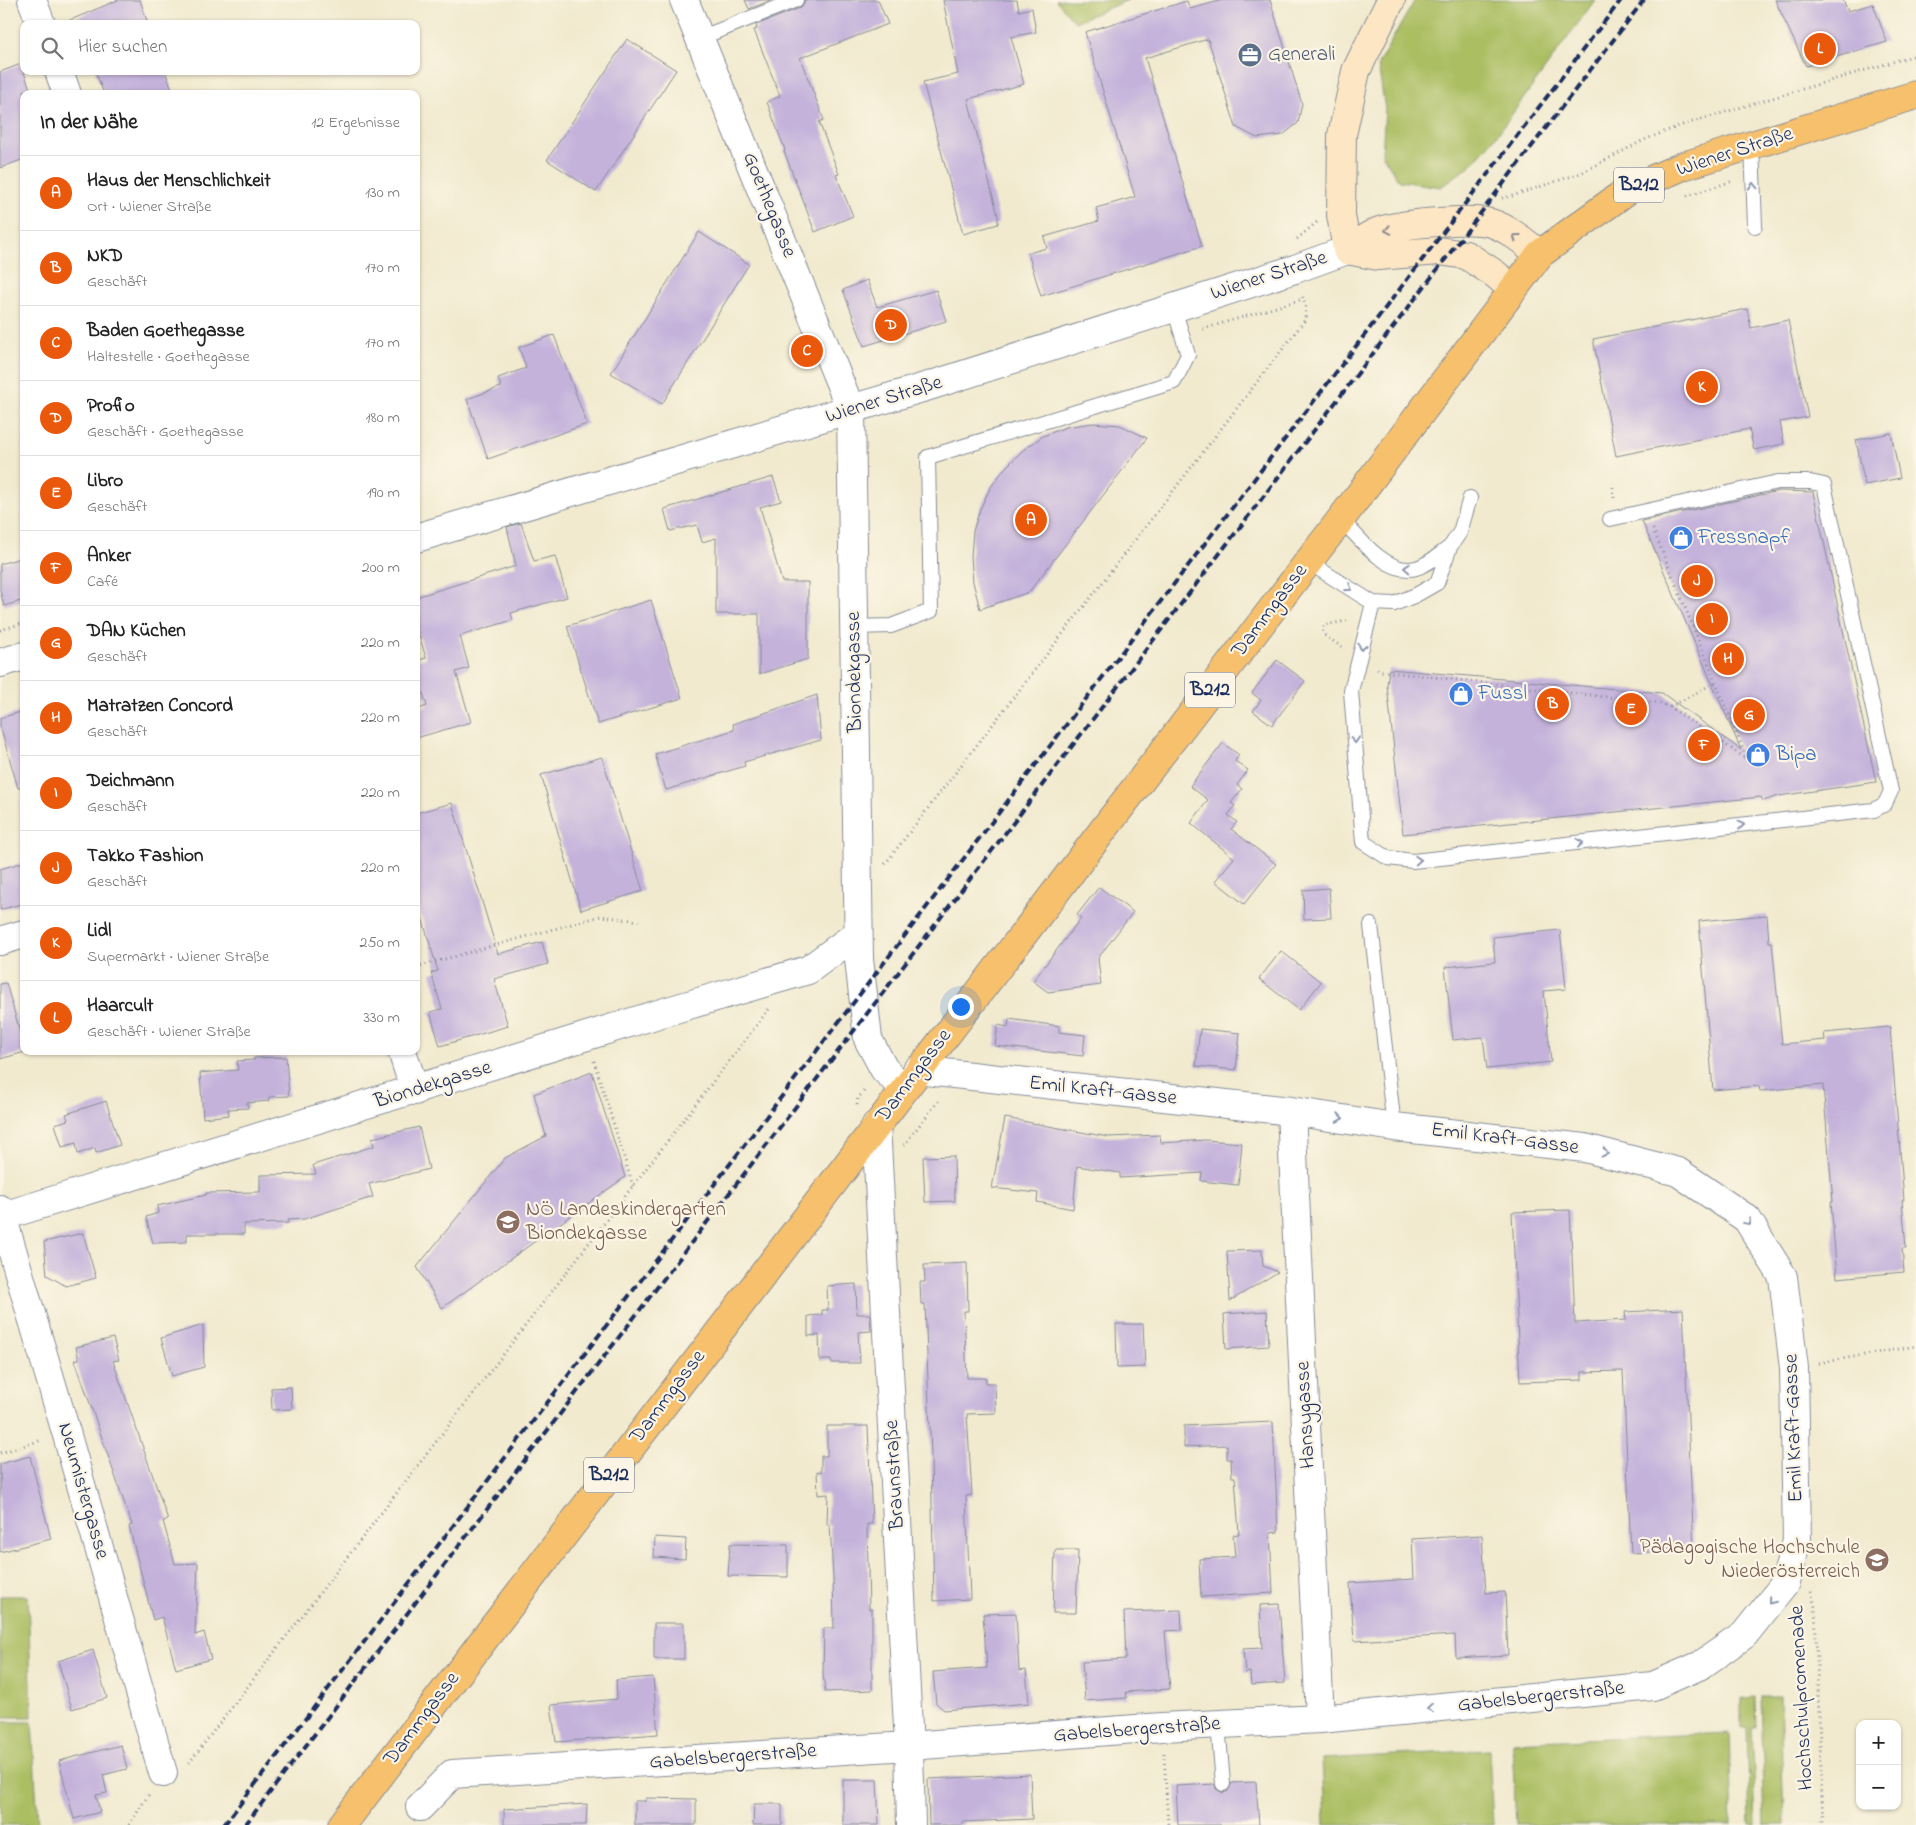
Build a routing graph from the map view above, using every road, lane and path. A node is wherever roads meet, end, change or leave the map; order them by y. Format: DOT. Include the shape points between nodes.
graph roads {
  1 [pos="32,0"];
  2 [pos="684,0"];
  3 [pos="796,0"];
  4 [pos="1386,4"];
  5 [pos="40,20"];
  6 [pos="700,38"];
  7 [pos="1916,55"];
  8 [pos="60,75"];
  9 [pos="66,90"];
  10 [pos="1916,96"];
  11 [pos="1752,145"];
  12 [pos="1753,175"];
  13 [pos="1680,198"];
  14 [pos="1495,199"];
  15 [pos="1314,223"];
  16 [pos="1755,226"];
  17 [pos="1295,240"];
  18 [pos="1347,250"];
  19 [pos="1540,254"];
  20 [pos="1513,289"];
  21 [pos="1303,299"];
  22 [pos="1174,308"];
  23 [pos="852,410"];
  24 [pos="1613,487"];
  25 [pos="1470,498"];
  26 [pos="1614,499"];
  27 [pos="1645,511"];
  28 [pos="1341,519"];
  29 [pos="1610,519"];
  30 [pos="420,537"];
  31 [pos="1450,547"];
  32 [pos="1308,562"];
  33 [pos="1373,603"];
  34 [pos="20,624"];
  35 [pos="854,627"];
  36 [pos="0,630"];
  37 [pos="1341,646"];
  38 [pos="20,657"];
  39 [pos="1360,658"];
  40 [pos="0,663"];
  41 [pos="1716,682"];
  42 [pos="1670,706"];
  43 [pos="882,869"];
  44 [pos="639,921"];
  45 [pos="1371,925"];
  46 [pos="858,934"];
  47 [pos="20,935"];
  48 [pos="0,941"];
  49 [pos="420,967"];
  50 [pos="774,1003"];
  51 [pos="586,1037"];
  52 [pos="403,1055"];
  53 [pos="910,1080"];
  54 [pos="415,1090"];
  55 [pos="1291,1111"];
  56 [pos="876,1125"];
  57 [pos="1394,1127"];
  58 [pos="633,1186"];
  59 [pos="1,1214"];
  60 [pos="1916,1346"];
  61 [pos="1794,1368"];
  62 [pos="66,1432"];
  63 [pos="0,1453"];
  64 [pos="1797,1541"];
  65 [pos="1810,1588"];
  66 [pos="1320,1719"];
  67 [pos="1218,1724"];
  68 [pos="1162,1727"];
  69 [pos="909,1746"];
  70 [pos="163,1773"];
  71 [pos="1223,1784"];
  72 [pos="420,1807"];
  73 [pos="129,1825"];
  74 [pos="342,1825"];
  75 [pos="911,1825"];
  76 [pos="1168,1825"];
  77 [pos="1822,1825"];
  1 -- 5 [label="street"];
  2 -- 6 [label="street, Goethegasse"];
  3 -- 6 [label="lane"];
  4 -- 18 [label="main road" via="1356,71 1342,135 1341,215"];
  6 -- 23 [label="street, Goethegasse"];
  7 -- 14 [label="path" via="1678,126 1581,173"];
  8 -- 9 [label="street"];
  10 -- 11 [label="main road, Wiener Straße / B212"];
  11 -- 12 [label="lane"];
  11 -- 19 [label="main road, Wiener Straße / B212" via="1684,166 1628,190"];
  12 -- 13 [label="path"];
  16 -- 12 [label="lane, one-way"];
  15 -- 17 [label="path"];
  19 -- 18 [label="main road, Wiener Straße, one-way" via="1508,231 1490,223 1463,220 1377,232"];
  18 -- 20 [label="main road, Wiener Straße" via="1378,256 1439,251 1466,255"];
  18 -- 22 [label="street, Wiener Straße"];
  19 -- 20 [label="main road, Dammgasse / B212"];
  20 -- 28 [label="main road, Dammgasse / B212"];
  21 -- 43 [label="path" via="1305,320"];
  22 -- 23 [label="street, Wiener Straße"];
  22 -- 35 [label="lane" via="1188,355 1174,382 928,457 932,611 891,626"];
  23 -- 30 [label="street, Wiener Straße"];
  23 -- 35 [label="street, Biondekgasse"];
  24 -- 26 [label="path"];
  25 -- 31 [label="lane" via="1460,532"];
  27 -- 29 [label="lane"];
  39 -- 27 [label="lane, one-way" via="1351,691 1363,842 1388,858 1423,860 1874,810 1885,804 1891,791 1824,485 1778,482"];
  27 -- 41 [label="path"];
  31 -- 28 [label="lane, one-way" via="1417,568 1401,569 1374,554"];
  28 -- 32 [label="main road, Dammgasse / B212"];
  31 -- 33 [label="lane" via="1437,582 1394,604"];
  32 -- 33 [label="lane, one-way"];
  32 -- 53 [label="main road, Dammgasse / B212"];
  33 -- 39 [label="lane, one-way"];
  34 -- 36 [label="path"];
  35 -- 46 [label="street, Biondekgasse"];
  37 -- 39 [label="path"];
  38 -- 40 [label="street"];
  39 -- 42 [label="path" via="1381,671"];
  41 -- 42 [label="path"];
  41 -- 42 [label="path" via="1748,760"];
  44 -- 49 [label="path" via="601,916"];
  45 -- 57 [label="lane"];
  46 -- 51 [label="street, Biondekgasse" via="808,970"];
  46 -- 53 [label="street, Biondekgasse" via="868,1039 884,1069"];
  47 -- 48 [label="street"];
  50 -- 58 [label="path"];
  51 -- 54 [label="street, Biondekgasse"];
  51 -- 58 [label="path"];
  52 -- 54 [label="street"];
  53 -- 55 [label="street, Emil Kraft-Gasse"];
  53 -- 56 [label="main road, Dammgasse / B212"];
  54 -- 59 [label="street, Biondekgasse"];
  55 -- 57 [label="street, Emil Kraft-Gasse, one-way"];
  55 -- 66 [label="street, Hansygasse"];
  56 -- 69 [label="street, Braunstraße"];
  56 -- 74 [label="main road, Dammgasse / B212"];
  57 -- 61 [label="street, Emil Kraft-Gasse, one-way" via="1585,1148 1678,1172 1747,1219 1783,1277"];
  58 -- 70 [label="path" via="186,1767"];
  59 -- 62 [label="street, Neumistergasse"];
  60 -- 61 [label="path"];
  61 -- 64 [label="street, Emil Kraft-Gasse"];
  62 -- 63 [label="path"];
  62 -- 70 [label="street, Neumistergasse"];
  64 -- 66 [label="street, Gabelsbergerstraße, one-way" via="1784,1585 1744,1635 1701,1665 1653,1686"];
  65 -- 77 [label="path, Hochschulpromenade" via="1815,1607"];
  66 -- 67 [label="street, Gabelsbergerstraße"];
  67 -- 68 [label="street, Gabelsbergerstraße"];
  67 -- 71 [label="lane"];
  68 -- 69 [label="street, Gabelsbergerstraße"];
  68 -- 76 [label="path"];
  69 -- 72 [label="street, Gabelsbergerstraße" via="452,1774"];
  69 -- 75 [label="street, Braunstraße"];
  70 -- 73 [label="path"];
}
